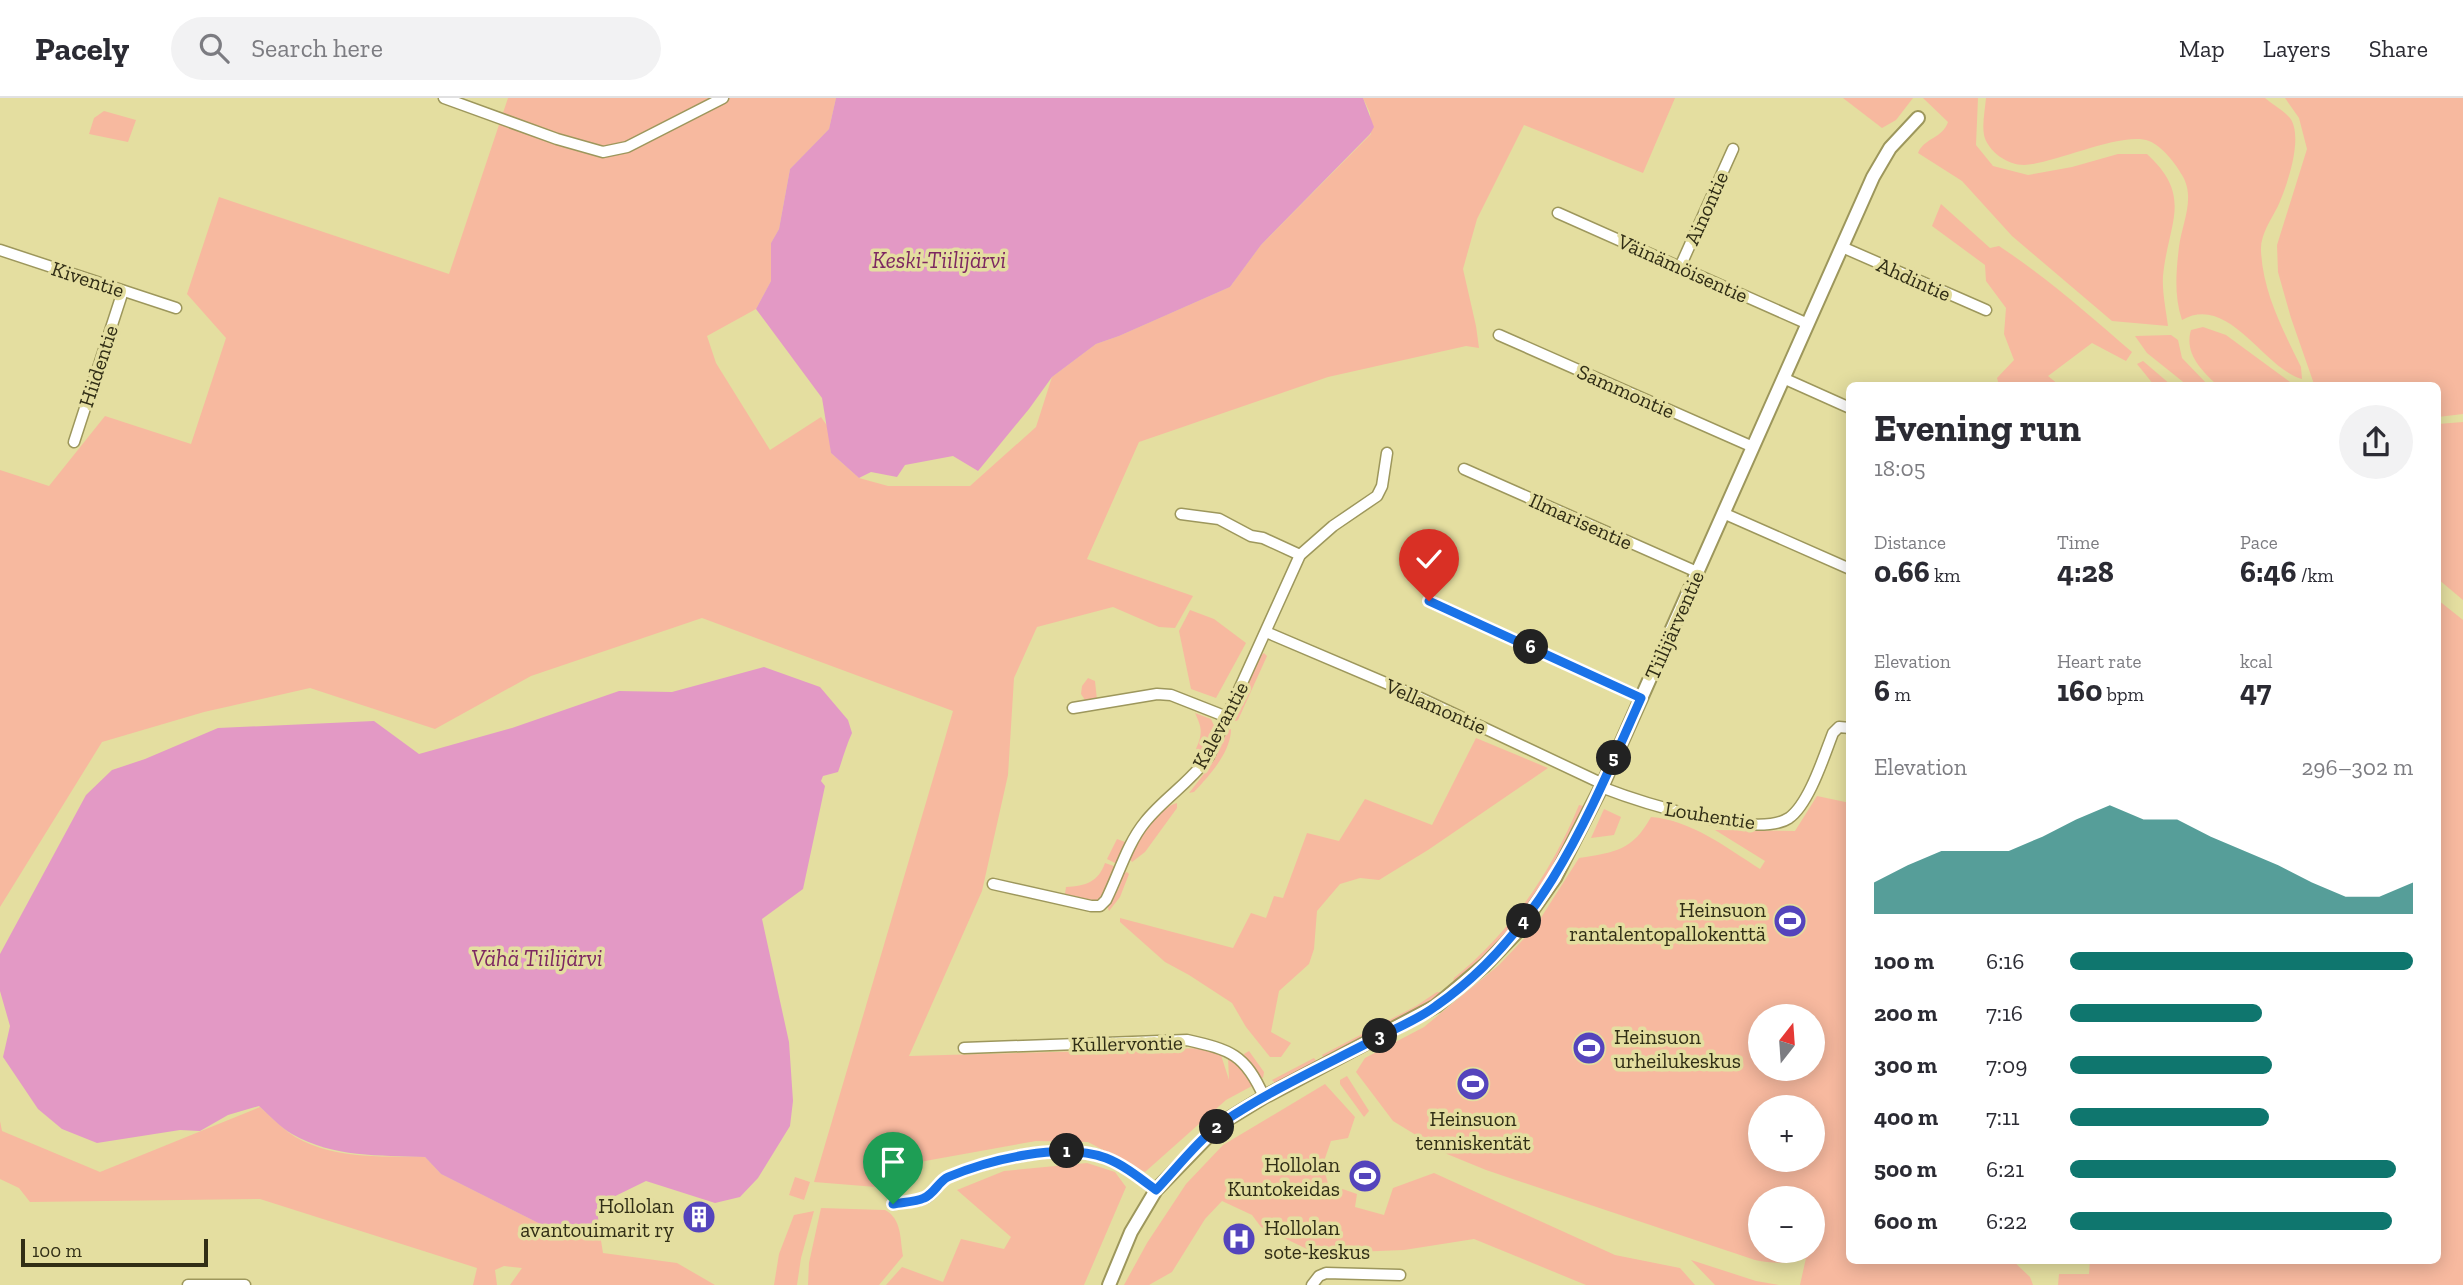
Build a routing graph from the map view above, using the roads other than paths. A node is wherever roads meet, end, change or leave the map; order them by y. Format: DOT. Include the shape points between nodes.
graph roads {
  1 [pos="444,98"];
  2 [pos="723,98"];
  3 [pos="1918,118"];
  4 [pos="1733,149"];
  5 [pos="1558,213"];
  6 [pos="1842,247"];
  7 [pos="0,250"];
  8 [pos="1680,267"];
  9 [pos="123,291"];
  10 [pos="176,309"];
  11 [pos="1986,310"];
  12 [pos="1808,324"];
  13 [pos="1499,335"];
  14 [pos="1783,378"];
  15 [pos="1846,406"];
  16 [pos="74,442"];
  17 [pos="1753,447"];
  18 [pos="1387,453"];
  19 [pos="1464,469"];
  20 [pos="1723,513"];
  21 [pos="1181,514"];
  22 [pos="1300,555"];
  23 [pos="1846,567"];
  24 [pos="1697,572"];
  25 [pos="1429,601"];
  26 [pos="1266,632"];
  27 [pos="1641,698"];
  28 [pos="1073,708"];
  29 [pos="1227,717"];
  30 [pos="1846,728"];
  31 [pos="1602,785"];
  32 [pos="993,884"];
  33 [pos="964,1048"];
  34 [pos="1264,1097"];
  35 [pos="1156,1190"];
  36 [pos="893,1204"];
  37 [pos="1400,1275"];
  38 [pos="188,1285"];
  39 [pos="245,1285"];
  40 [pos="1109,1285"];
  41 [pos="1312,1285"];
  1 -- 2 [label="street" via="603,152 627,147"];
  3 -- 6 [label="street, Tiilijärventie" via="1885,155"];
  4 -- 8 [label="street, Ainontie"];
  5 -- 8 [label="street, Väinämöisentie"];
  6 -- 11 [label="street, Ahdintie"];
  6 -- 12 [label="street, Tiilijärventie"];
  7 -- 9 [label="street, Kiventie"];
  8 -- 12 [label="street, Väinämöisentie"];
  9 -- 10 [label="street, Kiventie"];
  9 -- 16 [label="street, Hiidentie"];
  12 -- 14 [label="street, Tiilijärventie"];
  13 -- 17 [label="street, Sammontie"];
  14 -- 15 [label="street"];
  14 -- 17 [label="street, Tiilijärventie"];
  17 -- 20 [label="street, Tiilijärventie"];
  18 -- 22 [label="street, Kalevantie" via="1377,496"];
  19 -- 24 [label="street, Ilmarisentie"];
  20 -- 23 [label="street"];
  20 -- 24 [label="street, Tiilijärventie"];
  21 -- 22 [label="street" via="1219,519"];
  22 -- 26 [label="street, Kalevantie"];
  24 -- 27 [label="street, Tiilijärventie"];
  25 -- 27 [label="street"];
  26 -- 29 [label="street, Kalevantie"];
  26 -- 31 [label="street, Vellamontie" via="1414,695"];
  27 -- 31 [label="street, Tiilijärventie"];
  28 -- 29 [label="street" via="1157,694"];
  29 -- 32 [label="street, Kalevantie" via="1199,770 1136,833 1107,900 1100,906"];
  30 -- 31 [label="street, Louhentie" via="1832,733 1801,805 1788,818 1770,824 1737,823 1642,803"];
  31 -- 34 [label="street, Tiilijärventie" via="1555,878 1517,932 1475,974 1436,1006"];
  33 -- 34 [label="street, Kullervontie" via="1187,1040 1239,1057"];
  34 -- 35 [label="street, Tiilijärventie" via="1220,1124"];
  35 -- 36 [label="street" via="1105,1158 1055,1151 972,1168 945,1178 926,1198"];
  35 -- 40 [label="street, Tiilijärventie"];
  37 -- 41 [label="street" via="1326,1273"];
  38 -- 39 [label="street"];
}
